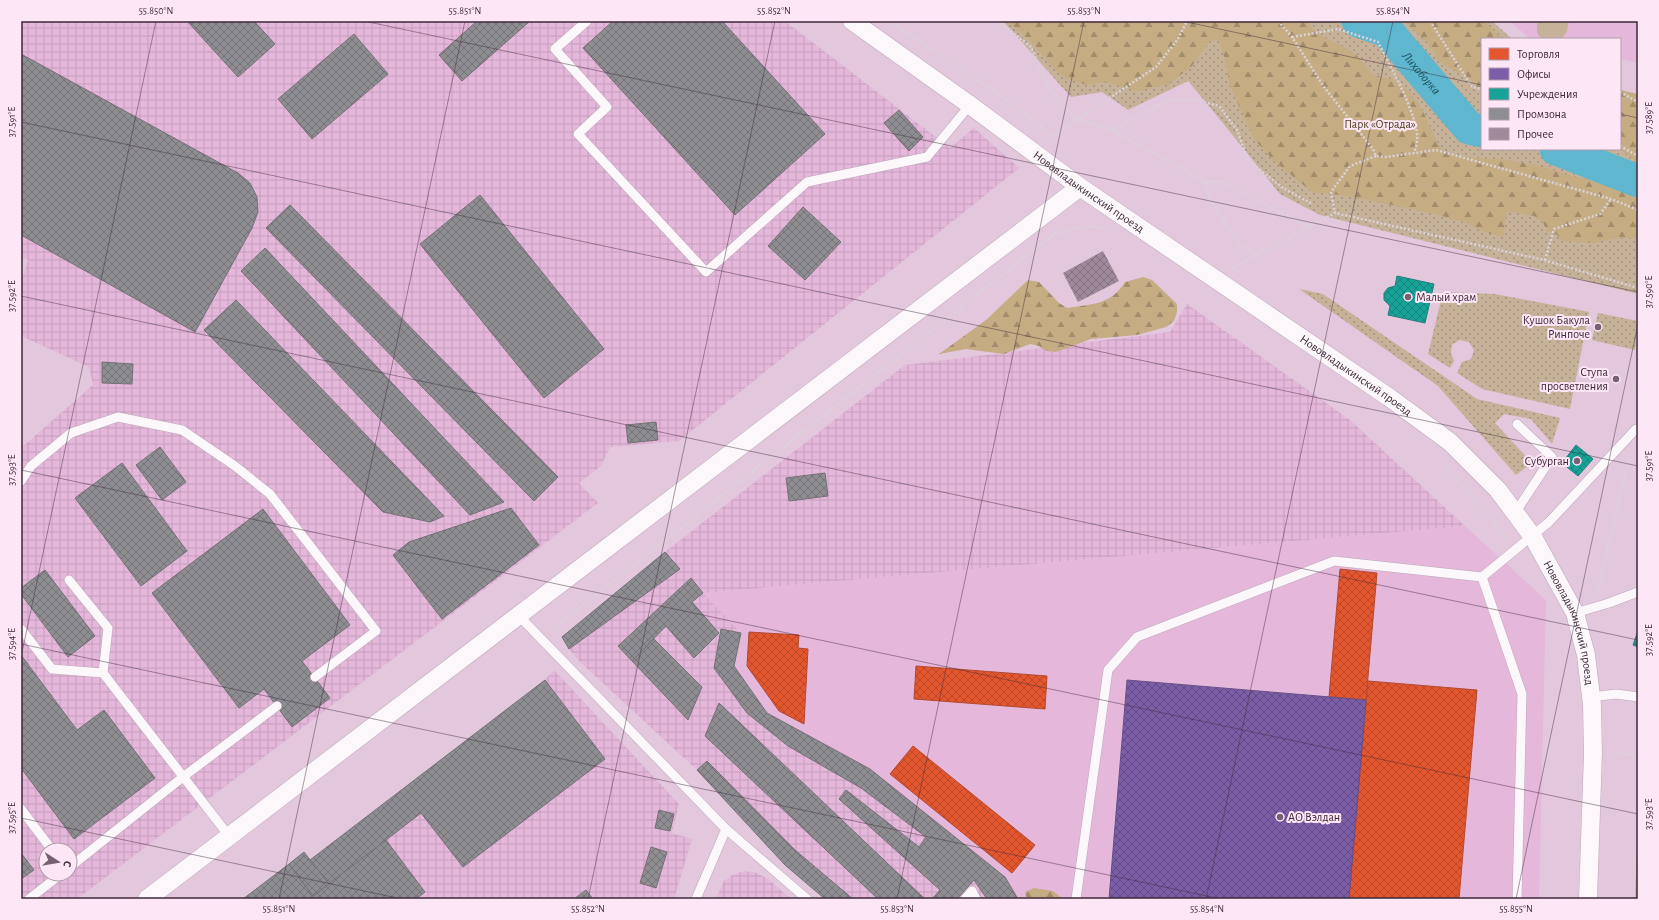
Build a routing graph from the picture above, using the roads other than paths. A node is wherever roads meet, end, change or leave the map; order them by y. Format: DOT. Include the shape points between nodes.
graph roads {
  1 [pos="587,21"];
  2 [pos="852,21"];
  3 [pos="970,105"];
  4 [pos="1080,187"];
  5 [pos="1517,424"];
  6 [pos="1636,429"];
  7 [pos="21,481"];
  8 [pos="1516,513"];
  9 [pos="1533,536"];
  10 [pos="1482,577"];
  11 [pos="69,580"];
  12 [pos="1638,592"];
  13 [pos="1575,613"];
  14 [pos="518,615"];
  15 [pos="21,629"];
  16 [pos="103,673"];
  17 [pos="315,677"];
  18 [pos="1591,697"];
  19 [pos="1638,697"];
  20 [pos="277,706"];
  21 [pos="183,777"];
  22 [pos="21,809"];
  23 [pos="726,829"];
  24 [pos="229,836"];
  25 [pos="46,842"];
  26 [pos="78,860"];
  27 [pos="51,882"];
  28 [pos="29,899"];
  29 [pos="147,899"];
  30 [pos="696,899"];
  31 [pos="807,899"];
  32 [pos="965,899"];
  33 [pos="976,899"];
  34 [pos="1076,899"];
  35 [pos="1517,899"];
  36 [pos="1588,899"];
  1 -- 3 [label="lane" via="555,49 607,107 578,134 706,272 807,182 927,157"];
  2 -- 3 [label="street, Нововладыкинский проезд"];
  3 -- 4 [label="street, Нововладыкинский проезд"];
  4 -- 8 [label="street, Нововладыкинский проезд" via="1390,398 1450,442 1498,490"];
  4 -- 14 [label="street"];
  5 -- 8 [label="lane" via="1552,457"];
  6 -- 9 [label="lane"];
  7 -- 17 [label="lane" via="30,466 71,432 118,417 182,430 270,494 376,631"];
  8 -- 9 [label="street, Нововладыкинский проезд"];
  9 -- 10 [label="lane"];
  9 -- 13 [label="street, Нововладыкинский проезд"];
  10 -- 34 [label="lane" via="1334,561 1137,637 1108,670"];
  10 -- 35 [label="lane" via="1522,694"];
  11 -- 16 [label="lane" via="108,628"];
  12 -- 13 [label="lane"];
  13 -- 18 [label="street, Нововладыкинский проезд" via="1586,655"];
  14 -- 23 [label="lane"];
  14 -- 24 [label="street"];
  15 -- 16 [label="lane" via="52,669"];
  16 -- 21 [label="lane"];
  18 -- 19 [label="lane" via="1616,694"];
  18 -- 36 [label="street, Нововладыкинский проезд" via="1593,753"];
  20 -- 21 [label="lane"];
  21 -- 24 [label="lane"];
  21 -- 26 [label="lane"];
  22 -- 25 [label="lane"];
  23 -- 30 [label="lane"];
  23 -- 31 [label="lane"];
  24 -- 29 [label="street"];
  27 -- 28 [label="lane"];
  32 -- 33 [label="lane" via="972,891"];
}
